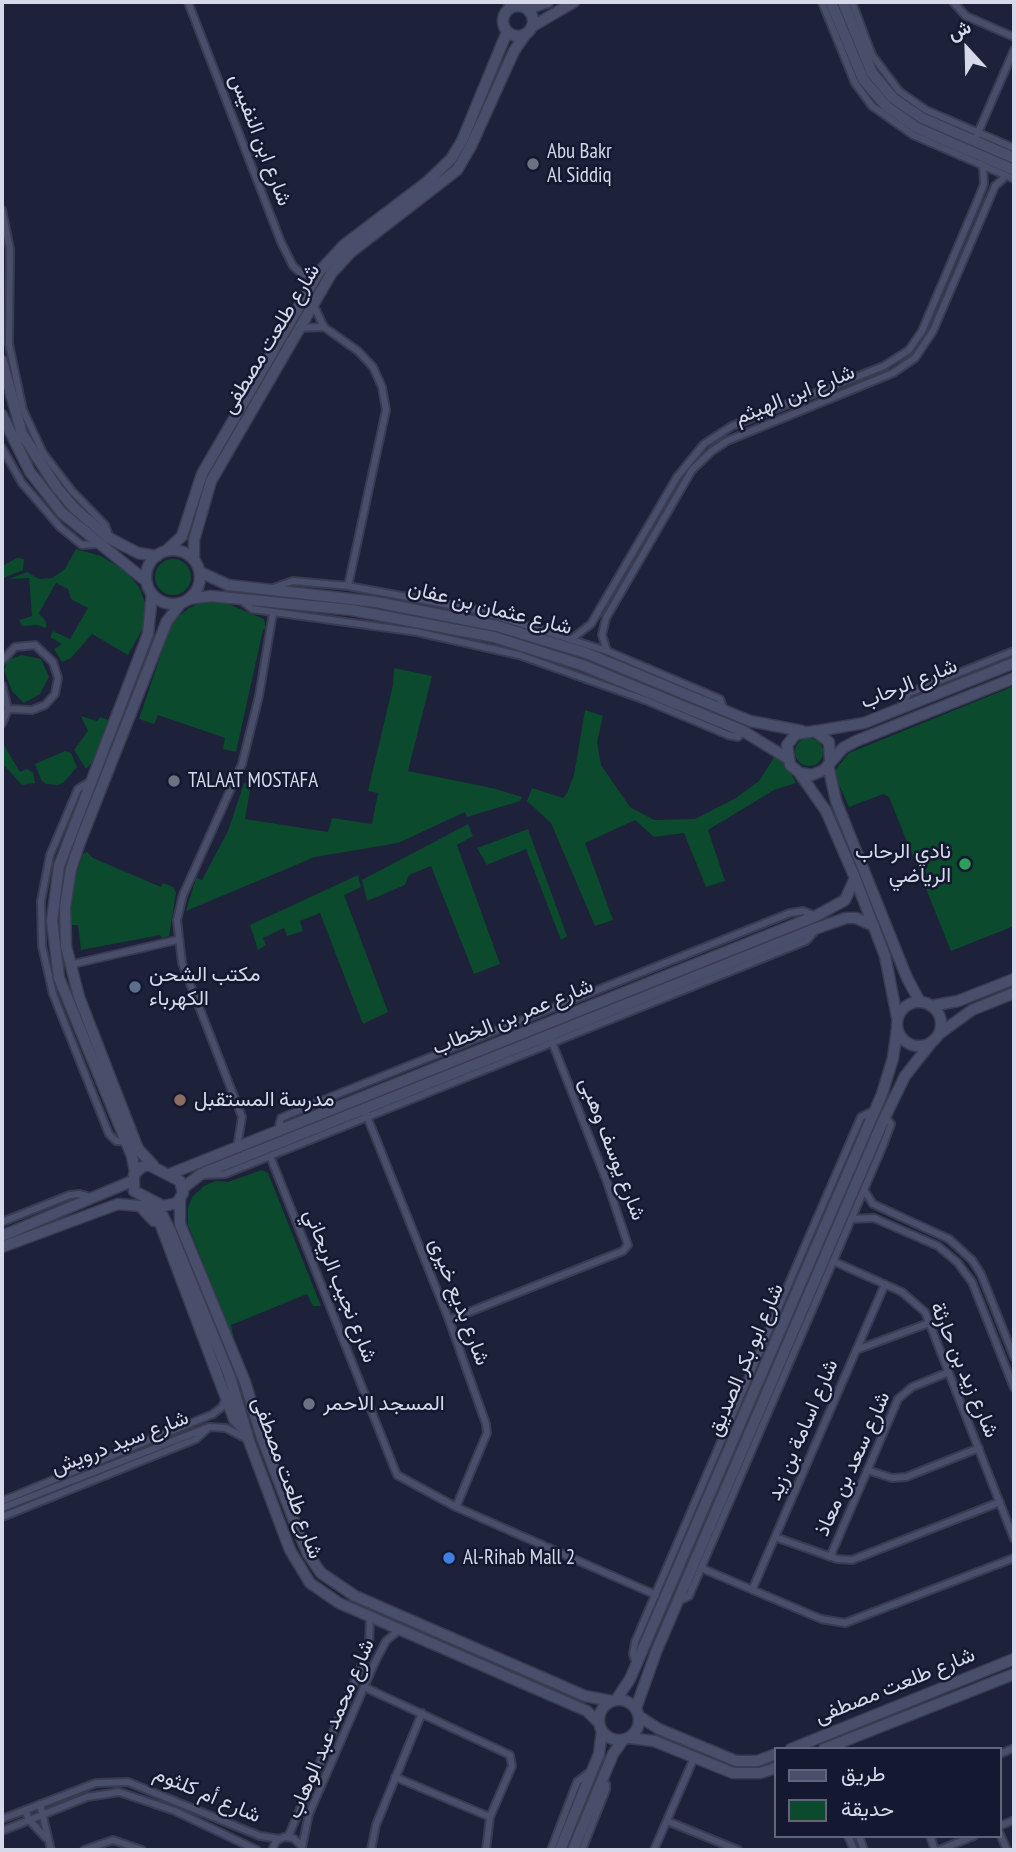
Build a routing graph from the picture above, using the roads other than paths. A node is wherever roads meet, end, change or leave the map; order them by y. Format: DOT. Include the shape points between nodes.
graph roads {
  1 [pos="188,2"];
  2 [pos="548,2"];
  3 [pos="574,2"];
  4 [pos="822,2"];
  5 [pos="831,2"];
  6 [pos="843,2"];
  7 [pos="852,2"];
  8 [pos="953,2"];
  9 [pos="508,5"];
  10 [pos="527,9"];
  11 [pos="533,26"];
  12 [pos="507,32"];
  13 [pos="525,36"];
  14 [pos="1014,37"];
  15 [pos="1014,50"];
  16 [pos="976,137"];
  17 [pos="1014,148"];
  18 [pos="1014,158"];
  19 [pos="984,167"];
  20 [pos="1010,173"];
  21 [pos="1014,179"];
  22 [pos="2,210"];
  23 [pos="312,283"];
  24 [pos="314,303"];
  25 [pos="324,327"];
  26 [pos="298,328"];
  27 [pos="2,360"];
  28 [pos="813,395"];
  29 [pos="817,404"];
  30 [pos="2,415"];
  31 [pos="2,448"];
  32 [pos="109,538"];
  33 [pos="96,544"];
  34 [pos="161,554"];
  35 [pos="194,559"];
  36 [pos="200,572"];
  37 [pos="146,582"];
  38 [pos="348,586"];
  39 [pos="271,589"];
  40 [pos="152,594"];
  41 [pos="240,599"];
  42 [pos="185,601"];
  43 [pos="273,613"];
  44 [pos="573,639"];
  45 [pos="607,651"];
  46 [pos="1014,651"];
  47 [pos="586,653"];
  48 [pos="2,661"];
  49 [pos="1014,663"];
  50 [pos="582,665"];
  51 [pos="1014,678"];
  52 [pos="2,685"];
  53 [pos="8,709"];
  54 [pos="899,709"];
  55 [pos="724,710"];
  56 [pos="2,724"];
  57 [pos="802,731"];
  58 [pos="815,731"];
  59 [pos="743,732"];
  60 [pos="787,758"];
  61 [pos="829,763"];
  62 [pos="800,774"];
  63 [pos="93,781"];
  64 [pos="855,878"];
  65 [pos="816,916"];
  66 [pos="874,926"];
  67 [pos="816,928"];
  68 [pos="177,940"];
  69 [pos="69,965"];
  70 [pos="1014,979"];
  71 [pos="1014,993"];
  72 [pos="920,1002"];
  73 [pos="931,1006"];
  74 [pos="897,1017"];
  75 [pos="897,1030"];
  76 [pos="939,1034"];
  77 [pos="500,1042"];
  78 [pos="552,1042"];
  79 [pos="931,1044"];
  80 [pos="504,1053"];
  81 [pos="109,1071"];
  82 [pos="98,1076"];
  83 [pos="875,1110"];
  84 [pos="366,1112"];
  85 [pos="886,1116"];
  86 [pos="278,1131"];
  87 [pos="126,1142"];
  88 [pos="237,1148"];
  89 [pos="270,1156"];
  90 [pos="153,1166"];
  91 [pos="170,1174"];
  92 [pos="201,1174"];
  93 [pos="134,1176"];
  94 [pos="183,1188"];
  95 [pos="864,1190"];
  96 [pos="145,1198"];
  97 [pos="94,1199"];
  98 [pos="180,1200"];
  99 [pos="156,1203"];
  100 [pos="851,1219"];
  101 [pos="2,1222"];
  102 [pos="2,1236"];
  103 [pos="164,1238"];
  104 [pos="2,1247"];
  105 [pos="833,1261"];
  106 [pos="885,1284"];
  107 [pos="449,1320"];
  108 [pos="929,1323"];
  109 [pos="856,1350"];
  110 [pos="1014,1357"];
  111 [pos="949,1372"];
  112 [pos="1014,1388"];
  113 [pos="227,1396"];
  114 [pos="248,1438"];
  115 [pos="979,1448"];
  116 [pos="867,1470"];
  117 [pos="715,1480"];
  118 [pos="726,1484"];
  119 [pos="2,1501"];
  120 [pos="1000,1502"];
  121 [pos="20,1505"];
  122 [pos="456,1507"];
  123 [pos="2,1508"];
  124 [pos="2,1517"];
  125 [pos="294,1521"];
  126 [pos="281,1527"];
  127 [pos="775,1536"];
  128 [pos="1014,1539"];
  129 [pos="830,1557"];
  130 [pos="1014,1558"];
  131 [pos="701,1568"];
  132 [pos="752,1590"];
  133 [pos="656,1595"];
  134 [pos="677,1602"];
  135 [pos="370,1616"];
  136 [pos="400,1629"];
  137 [pos="1014,1659"];
  138 [pos="636,1665"];
  139 [pos="1014,1674"];
  140 [pos="364,1687"];
  141 [pos="614,1701"];
  142 [pos="422,1713"];
  143 [pos="638,1713"];
  144 [pos="601,1727"];
  145 [pos="626,1739"];
  146 [pos="795,1747"];
  147 [pos="832,1747"];
  148 [pos="774,1756"];
  149 [pos="694,1758"];
  150 [pos="774,1769"];
  151 [pos="592,1770"];
  152 [pos="395,1777"];
  153 [pos="601,1780"];
  154 [pos="40,1804"];
  155 [pos="25,1810"];
  156 [pos="44,1814"];
  157 [pos="490,1817"];
  158 [pos="2,1819"];
  159 [pos="29,1820"];
  160 [pos="667,1821"];
  161 [pos="2,1830"];
  162 [pos="46,1838"];
  163 [pos="284,1838"];
  164 [pos="969,1838"];
  165 [pos="303,1849"];
  166 [pos="51,1850"];
  167 [pos="84,1850"];
  168 [pos="142,1850"];
  169 [pos="257,1850"];
  170 [pos="272,1850"];
  171 [pos="373,1850"];
  172 [pos="486,1850"];
  173 [pos="551,1850"];
  174 [pos="560,1850"];
  175 [pos="573,1850"];
  176 [pos="582,1850"];
  177 [pos="654,1850"];
  178 [pos="738,1850"];
  179 [pos="937,1850"];
  1 -- 23 [label="street, شارع ابن النفيس" via="281,242 293,265"];
  2 -- 10 [label="street"];
  3 -- 11 [label="street"];
  4 -- 19 [label="street" via="855,83 872,106 898,127"];
  5 -- 20 [label="street" via="863,79 886,106 916,128"];
  6 -- 16 [label="street" via="864,58 881,86 922,118"];
  7 -- 16 [label="street" via="872,55 899,92"];
  8 -- 14 [label="street" via="966,16"];
  9 -- 10 [label="street"];
  9 -- 12 [label="street" via="502,22"];
  10 -- 11 [label="street"];
  11 -- 13 [label="street"];
  12 -- 13 [label="street"];
  12 -- 23 [label="street, شارع طلعت مصطفى" via="451,159 344,245"];
  13 -- 24 [label="street, شارع طلعت مصطفى" via="457,170 351,252"];
  15 -- 16 [label="street"];
  16 -- 17 [label="street"];
  16 -- 18 [label="street"];
  19 -- 20 [label="street"];
  19 -- 28 [label="street, شارع ابن الهيثم" via="979,197 914,344 891,363"];
  20 -- 21 [label="street"];
  20 -- 29 [label="street, شارع ابن الهيثم" via="995,186 922,350 893,373"];
  22 -- 32 [label="street" via="10,249 9,344 23,410 43,453 105,525"];
  23 -- 34 [label="street, شارع طلعت مصطفى" via="202,474 181,536"];
  24 -- 25 [label="street"];
  24 -- 26 [label="street, شارع طلعت مصطفى"];
  25 -- 26 [label="street"];
  25 -- 38 [label="street" via="373,367 386,410"];
  26 -- 35 [label="street, شارع طلعت مصطفى" via="211,481 195,531"];
  27 -- 32 [label="street" via="15,416 31,452 75,509"];
  28 -- 29 [label="street"];
  28 -- 44 [label="street, شارع ابن الهيثم" via="732,426 696,452 596,618"];
  29 -- 45 [label="street, شارع ابن الهيثم" via="727,441 692,470 606,618 603,635"];
  30 -- 33 [label="street" via="37,482"];
  31 -- 33 [label="street" via="22,483 53,520 82,545"];
  32 -- 34 [label="street" via="138,553"];
  33 -- 37 [label="street"];
  34 -- 35 [label="street" via="176,550"];
  34 -- 37 [label="street" via="148,567"];
  35 -- 36 [label="street"];
  36 -- 39 [label="street, شارع عثمان بن عفان" via="228,585"];
  36 -- 42 [label="street" via="199,587"];
  37 -- 40 [label="street"];
  38 -- 39 [label="street" via="293,581"];
  38 -- 44 [label="street" via="477,610"];
  39 -- 47 [label="street, شارع عثمان بن عفان" via="462,617"];
  40 -- 42 [label="street" via="165,603"];
  40 -- 63 [label="street" via="148,634"];
  41 -- 42 [label="street, شارع عثمان بن عفان" via="204,596"];
  41 -- 43 [label="street" via="249,608"];
  41 -- 50 [label="street, شارع عثمان بن عفان" via="436,624"];
  42 -- 69 [label="street" via="167,621 71,869 64,920"];
  43 -- 59 [label="street" via="365,623 496,649 728,735 738,737"];
  43 -- 68 [label="street" via="242,764 183,895"];
  44 -- 45 [label="street"];
  45 -- 55 [label="street" via="720,699"];
  46 -- 54 [label="street" via="909,693"];
  47 -- 50 [label="street"];
  47 -- 55 [label="street, شارع عثمان بن عفان"];
  48 -- 53 [label="street" via="15,647 35,645 49,654 58,678 55,694 45,705 32,710"];
  49 -- 54 [label="street, شارع الرحاب"];
  50 -- 59 [label="street, شارع عثمان بن عفان"];
  51 -- 61 [label="street, شارع الرحاب" via="856,741"];
  52 -- 53 [label="street"];
  53 -- 56 [label="street"];
  54 -- 58 [label="street, شارع الرحاب" via="856,726"];
  55 -- 57 [label="street, شارع عثمان بن عفان" via="762,724"];
  57 -- 58 [label="street"];
  57 -- 60 [label="street" via="787,745"];
  58 -- 61 [label="street" via="829,742"];
  59 -- 60 [label="street, شارع عثمان بن عفان"];
  60 -- 62 [label="street"];
  61 -- 62 [label="street" via="812,775"];
  61 -- 72 [label="street" via="836,801"];
  62 -- 64 [label="street" via="826,811"];
  63 -- 82 [label="street" via="59,866 52,921 59,978"];
  63 -- 87 [label="street" via="78,789 50,855 41,901 41,946 51,986 109,1134"];
  64 -- 65 [label="street, شارع عمر بن الخطاب" via="845,900"];
  64 -- 66 [label="street"];
  65 -- 77 [label="street, شارع عمر بن الخطاب"];
  65 -- 86 [label="street" via="803,911 790,914 333,1096 281,1118"];
  66 -- 67 [label="street, شارع عمر بن الخطاب" via="846,918"];
  66 -- 74 [label="street" via="891,976"];
  67 -- 78 [label="street" via="806,941"];
  67 -- 80 [label="street, شارع عمر بن الخطاب"];
  68 -- 69 [label="street"];
  68 -- 88 [label="street" via="242,1118"];
  69 -- 81 [label="street"];
  70 -- 73 [label="street" via="958,1001"];
  71 -- 76 [label="street" via="972,1010"];
  72 -- 73 [label="street"];
  72 -- 74 [label="street" via="909,1004"];
  73 -- 76 [label="street" via="941,1022"];
  74 -- 75 [label="street"];
  75 -- 79 [label="street" via="906,1043"];
  75 -- 83 [label="street, شارع ابو بكر الصديق" via="890,1069"];
  76 -- 79 [label="street"];
  77 -- 80 [label="street"];
  77 -- 86 [label="street, شارع عمر بن الخطاب"];
  78 -- 84 [label="street"];
  78 -- 107 [label="street, شارع يوسف وهبى" via="628,1245 623,1251"];
  79 -- 85 [label="street, شارع ابو بكر الصديق" via="905,1076"];
  80 -- 84 [label="street, شارع عمر بن الخطاب"];
  81 -- 82 [label="street"];
  81 -- 90 [label="street" via="138,1149"];
  82 -- 87 [label="street"];
  83 -- 117 [label="street, شارع ابو بكر الصديق"];
  83 -- 133 [label="street" via="861,1117"];
  84 -- 89 [label="street"];
  84 -- 92 [label="street, شارع عمر بن الخطاب"];
  84 -- 107 [label="street, شارع بديع خيرى"];
  85 -- 95 [label="street" via="891,1128"];
  85 -- 118 [label="street, شارع ابو بكر الصديق"];
  86 -- 88 [label="street, شارع عمر بن الخطاب"];
  87 -- 93 [label="street"];
  88 -- 91 [label="street, شارع عمر بن الخطاب"];
  89 -- 92 [label="street" via="225,1174"];
  89 -- 122 [label="street, شارع نجيب الريحاني" via="397,1475"];
  90 -- 91 [label="street"];
  90 -- 93 [label="street" via="145,1165"];
  91 -- 94 [label="street"];
  92 -- 94 [label="street, شارع عمر بن الخطاب"];
  93 -- 96 [label="street" via="134,1191"];
  93 -- 97 [label="street"];
  94 -- 98 [label="street"];
  95 -- 100 [label="street"];
  95 -- 110 [label="street" via="873,1204 949,1239 965,1252 981,1275"];
  96 -- 99 [label="street"];
  96 -- 103 [label="street" via="157,1215"];
  97 -- 101 [label="street" via="75,1194"];
  97 -- 102 [label="street"];
  98 -- 99 [label="street" via="171,1206"];
  98 -- 125 [label="street, شارع طلعت مصطفى" via="180,1224 245,1382"];
  99 -- 114 [label="street, شارع طلعت مصطفى" via="230,1377"];
  100 -- 105 [label="street"];
  100 -- 112 [label="street" via="874,1218 938,1246 957,1262 971,1282"];
  103 -- 104 [label="street" via="145,1209 124,1203"];
  103 -- 113 [label="street"];
  105 -- 106 [label="street, شارع زيد بن حارثة"];
  105 -- 131 [label="street"];
  106 -- 108 [label="street, شارع زيد بن حارثة" via="911,1297"];
  106 -- 109 [label="street, شارع اسامة بن زيد"];
  107 -- 122 [label="street, شارع بديع خيرى" via="487,1433"];
  108 -- 109 [label="street"];
  108 -- 111 [label="street, شارع زيد بن حارثة"];
  109 -- 127 [label="street, شارع اسامة بن زيد"];
  111 -- 115 [label="street, شارع زيد بن حارثة"];
  111 -- 116 [label="street, شارع سعد بن معاذ" via="902,1394"];
  113 -- 114 [label="street" via="236,1423"];
  113 -- 119 [label="street, شارع سيد درويش" via="213,1414"];
  114 -- 121 [label="street, شارع سيد درويش" via="233,1430 209,1427 196,1439"];
  114 -- 126 [label="street, شارع طلعت مصطفى"];
  115 -- 116 [label="street" via="906,1478"];
  115 -- 120 [label="street, شارع زيد بن حارثة"];
  116 -- 129 [label="street, شارع سعد بن معاذ"];
  117 -- 118 [label="street"];
  117 -- 138 [label="street, شارع ابو بكر الصديق"];
  118 -- 134 [label="street, شارع ابو بكر الصديق"];
  120 -- 128 [label="street, شارع زيد بن حارثة"];
  120 -- 129 [label="street" via="859,1558"];
  121 -- 123 [label="street"];
  121 -- 124 [label="street"];
  122 -- 133 [label="street, شارع نجيب الريحاني"];
  125 -- 126 [label="street"];
  125 -- 141 [label="street, شارع طلعت مصطفى" via="315,1566 340,1588 572,1691 594,1700"];
  126 -- 135 [label="street, شارع طلعت مصطفى" via="299,1570 310,1583 330,1598"];
  127 -- 129 [label="street"];
  127 -- 132 [label="street, شارع اسامة بن زيد"];
  130 -- 132 [label="street" via="845,1623 829,1622"];
  131 -- 132 [label="street"];
  131 -- 134 [label="street" via="689,1596"];
  133 -- 138 [label="street" via="633,1648"];
  134 -- 143 [label="street, شارع ابو بكر الصديق" via="642,1684"];
  135 -- 136 [label="street, شارع طلعت مصطفى"];
  135 -- 163 [label="street, شارع محمد عبد الوهاب" via="369,1648"];
  136 -- 140 [label="street, شارع محمد عبد الوهاب" via="383,1646"];
  136 -- 144 [label="street, شارع طلعت مصطفى" via="587,1711"];
  137 -- 146 [label="street, شارع طلعت مصطفى"];
  138 -- 141 [label="street, شارع ابو بكر الصديق"];
  139 -- 147 [label="street, شارع طلعت مصطفى"];
  140 -- 142 [label="street"];
  140 -- 165 [label="street, شارع محمد عبد الوهاب" via="309,1814"];
  141 -- 143 [label="street" via="627,1701"];
  141 -- 144 [label="street" via="600,1712"];
  142 -- 152 [label="street"];
  142 -- 157 [label="street" via="510,1755 512,1766"];
  143 -- 145 [label="street" via="637,1731"];
  143 -- 148 [label="street" via="659,1729 736,1761"];
  144 -- 145 [label="street" via="611,1739"];
  144 -- 151 [label="street" via="601,1749"];
  145 -- 149 [label="street" via="654,1741"];
  145 -- 153 [label="street" via="612,1754"];
  149 -- 150 [label="street" via="733,1773"];
  149 -- 160 [label="street"];
  151 -- 173 [label="street" via="577,1782"];
  151 -- 174 [label="street"];
  152 -- 157 [label="street"];
  152 -- 171 [label="street" via="376,1825"];
  153 -- 175 [label="street"];
  153 -- 176 [label="street" via="606,1790"];
  154 -- 155 [label="street, شارع أم كلثوم"];
  154 -- 156 [label="street"];
  154 -- 163 [label="street, شارع أم كلثوم" via="96,1783 128,1782 260,1836"];
  155 -- 158 [label="street, شارع أم كلثوم"];
  155 -- 159 [label="street"];
  156 -- 159 [label="street, شارع أم كلثوم"];
  156 -- 162 [label="street"];
  156 -- 169 [label="street, شارع أم كلثوم" via="97,1794 129,1793"];
  157 -- 172 [label="street"];
  159 -- 161 [label="street, شارع أم كلثوم"];
  159 -- 162 [label="street"];
  160 -- 177 [label="street"];
  160 -- 178 [label="street"];
  162 -- 166 [label="street"];
  163 -- 165 [label="street" via="297,1840"];
  163 -- 170 [label="street, شارع محمد عبد الوهاب"];
  164 -- 179 [label="street"];
  167 -- 168 [label="street" via="113,1840"];
}
